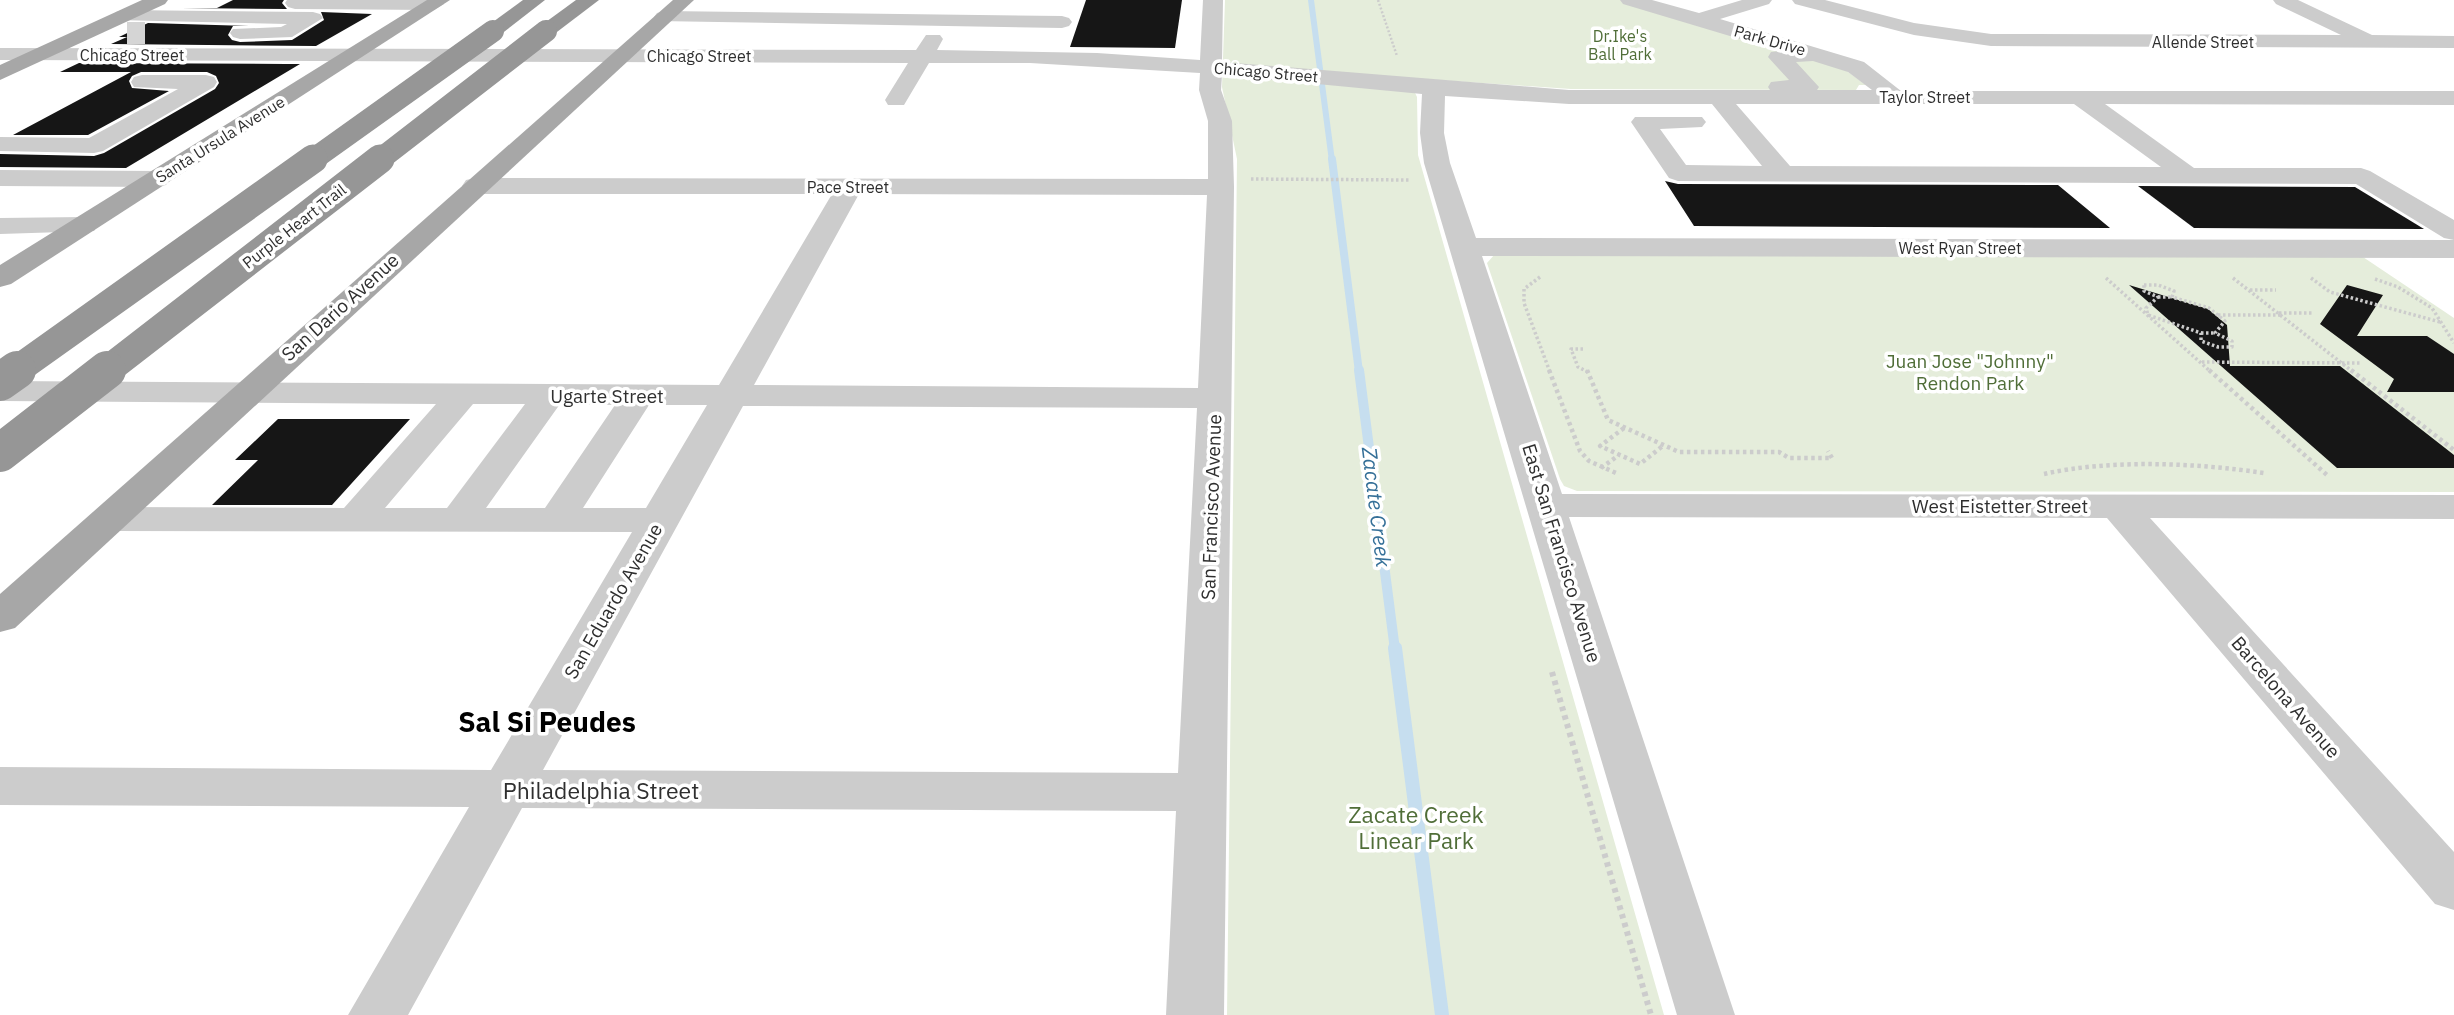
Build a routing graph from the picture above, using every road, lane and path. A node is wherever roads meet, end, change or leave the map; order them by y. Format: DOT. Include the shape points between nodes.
graph roads {
  1 [pos="158,0"];
  2 [pos="194,0"];
  3 [pos="535,0"];
  4 [pos="589,0"];
  5 [pos="684,0"];
  6 [pos="1213,0"];
  7 [pos="1378,0"];
  8 [pos="1630,0"];
  9 [pos="1762,0"];
  10 [pos="1802,0"];
  11 [pos="2283,0"];
  12 [pos="956,1"];
  13 [pos="298,2"];
  14 [pos="391,2"];
  15 [pos="437,2"];
  16 [pos="664,17"];
  17 [pos="1699,19"];
  18 [pos="132,27"];
  19 [pos="940,29"];
  20 [pos="2371,42"];
  21 [pos="2454,42"];
  22 [pos="0,54"];
  23 [pos="1818,54"];
  24 [pos="41,55"];
  25 [pos="352,56"];
  26 [pos="619,56"];
  27 [pos="921,57"];
  28 [pos="1398,58"];
  29 [pos="1226,69"];
  30 [pos="0,73"];
  31 [pos="0,81"];
  32 [pos="36,81"];
  33 [pos="114,82"];
  34 [pos="1546,84"];
  35 [pos="1415,87"];
  36 [pos="1718,97"];
  37 [pos="1895,97"];
  38 [pos="2079,97"];
  39 [pos="2454,98"];
  40 [pos="896,100"];
  41 [pos="1739,123"];
  42 [pos="1767,123"];
  43 [pos="2074,124"];
  44 [pos="2115,124"];
  45 [pos="0,144"];
  46 [pos="1782,173"];
  47 [pos="2188,175"];
  48 [pos="0,178"];
  49 [pos="157,179"];
  50 [pos="1421,180"];
  51 [pos="1232,183"];
  52 [pos="475,186"];
  53 [pos="850,187"];
  54 [pos="39,197"];
  55 [pos="0,219"];
  56 [pos="84,225"];
  57 [pos="0,226"];
  58 [pos="2454,232"];
  59 [pos="1465,247"];
  60 [pos="2454,249"];
  61 [pos="2097,269"];
  62 [pos="1549,274"];
  63 [pos="2231,276"];
  64 [pos="2308,276"];
  65 [pos="2368,277"];
  66 [pos="0,278"];
  67 [pos="2250,290"];
  68 [pos="2276,290"];
  69 [pos="2158,297"];
  70 [pos="2172,297"];
  71 [pos="2314,313"];
  72 [pos="2280,314"];
  73 [pos="2148,315"];
  74 [pos="2218,315"];
  75 [pos="2441,322"];
  76 [pos="2201,333"];
  77 [pos="2215,333"];
  78 [pos="2454,343"];
  79 [pos="1583,349"];
  80 [pos="2201,362"];
  81 [pos="2342,363"];
  82 [pos="2360,363"];
  83 [pos="0,382"];
  84 [pos="0,391"];
  85 [pos="244,394"];
  86 [pos="461,396"];
  87 [pos="549,396"];
  88 [pos="637,397"];
  89 [pos="730,397"];
  90 [pos="1214,398"];
  91 [pos="1625,428"];
  92 [pos="2444,442"];
  93 [pos="2454,442"];
  94 [pos="1664,445"];
  95 [pos="2454,450"];
  96 [pos="1828,451"];
  97 [pos="0,453"];
  98 [pos="1620,455"];
  99 [pos="2218,466"];
  100 [pos="1601,468"];
  101 [pos="1623,474"];
  102 [pos="2039,475"];
  103 [pos="2330,478"];
  104 [pos="1547,505"];
  105 [pos="2118,506"];
  106 [pos="2454,507"];
  107 [pos="111,519"];
  108 [pos="354,520"];
  109 [pos="458,520"];
  110 [pos="556,520"];
  111 [pos="659,520"];
  112 [pos="0,618"];
  113 [pos="0,786"];
  114 [pos="505,790"];
  115 [pos="1202,792"];
  116 [pos="2454,888"];
  117 [pos="377,1015"];
  118 [pos="1195,1015"];
  119 [pos="1706,1015"];
  1 -- 18 [label="main road"];
  2 -- 13 [label="street" via="192,4 210,5"];
  3 -- 83 [label="highway, bridge"];
  4 -- 97 [label="highway, Purple Heart Trail, bridge"];
  5 -- 16 [label="main road, San Dario Avenue"];
  6 -- 29 [label="street, San Francisco Avenue"];
  7 -- 28 [label="path"];
  8 -- 17 [label="street"];
  9 -- 17 [label="street, Park Drive"];
  10 -- 20 [label="street, Allende Street" via="1952,36 2025,42"];
  11 -- 20 [label="street"];
  12 -- 19 [label="street"];
  12 -- 19 [label="street" via="1069,4 1062,22"];
  13 -- 14 [label="street"];
  14 -- 15 [label="street"];
  15 -- 25 [label="main road, Santa Ursula Avenue"];
  16 -- 19 [label="street"];
  16 -- 26 [label="main road, San Dario Avenue"];
  17 -- 23 [label="street, Park Drive"];
  18 -- 18 [label="street" via="313,18 285,33"];
  18 -- 24 [label="main road" via="88,33"];
  19 -- 27 [label="street"];
  20 -- 21 [label="street, Allende Street"];
  22 -- 24 [label="street, Chicago Street"];
  23 -- 34 [label="street" via="1779,57 1808,87"];
  23 -- 37 [label="street, Park Drive" via="1867,73"];
  24 -- 25 [label="street, Chicago Street"];
  24 -- 30 [label="main road"];
  25 -- 26 [label="street, Chicago Street"];
  25 -- 49 [label="main road, Santa Ursula Avenue"];
  26 -- 27 [label="street, Chicago Street"];
  26 -- 52 [label="main road, San Dario Avenue"];
  27 -- 29 [label="street, Chicago Street" via="1094,58"];
  27 -- 40 [label="street"];
  29 -- 35 [label="street, Chicago Street"];
  29 -- 51 [label="street, San Francisco Avenue" via="1210,90"];
  31 -- 32 [label="street"];
  33 -- 45 [label="street" via="206,82 94,146"];
  35 -- 36 [label="street, Taylor Street" via="1569,97"];
  35 -- 59 [label="street, East San Francisco Avenue"];
  36 -- 37 [label="street, Taylor Street"];
  36 -- 41 [label="street"];
  37 -- 38 [label="street, Taylor Street"];
  38 -- 39 [label="street, Taylor Street"];
  38 -- 44 [label="street"];
  41 -- 42 [label="street"];
  41 -- 46 [label="street"];
  41 -- 46 [label="street" via="1643,122 1678,173"];
  43 -- 44 [label="street"];
  44 -- 47 [label="street"];
  46 -- 47 [label="street"];
  47 -- 58 [label="street" via="2361,176"];
  48 -- 49 [label="street"];
  49 -- 56 [label="main road, Santa Ursula Avenue"];
  50 -- 51 [label="path"];
  51 -- 53 [label="street, Pace Street"];
  51 -- 90 [label="street, San Francisco Avenue"];
  52 -- 53 [label="street, Pace Street"];
  52 -- 85 [label="main road, San Dario Avenue"];
  53 -- 89 [label="street, San Eduardo Avenue"];
  54 -- 55 [label="street"];
  56 -- 57 [label="street"];
  56 -- 66 [label="main road, Santa Ursula Avenue"];
  59 -- 60 [label="street, West Ryan Street"];
  59 -- 104 [label="street, East San Francisco Avenue"];
  61 -- 73 [label="path"];
  62 -- 100 [label="path" via="1524,289 1524,303 1573,438 1589,461"];
  63 -- 67 [label="path"];
  64 -- 75 [label="path" via="2330,292"];
  65 -- 75 [label="path" via="2411,294 2432,308"];
  67 -- 68 [label="path"];
  67 -- 72 [label="path"];
  69 -- 70 [label="path"];
  69 -- 70 [label="path" via="2144,291 2144,285 2174,291"];
  69 -- 73 [label="path" via="2146,308"];
  70 -- 74 [label="path"];
  71 -- 72 [label="path"];
  72 -- 74 [label="path"];
  72 -- 81 [label="path"];
  73 -- 76 [label="path"];
  73 -- 80 [label="path"];
  74 -- 77 [label="path" via="2225,321"];
  75 -- 78 [label="path"];
  76 -- 77 [label="path"];
  76 -- 77 [label="path" via="2201,341 2232,347 2232,341"];
  79 -- 91 [label="path" via="1571,349 1578,367 1587,370 1608,420"];
  80 -- 81 [label="path"];
  80 -- 103 [label="path"];
  81 -- 82 [label="path"];
  81 -- 92 [label="path"];
  84 -- 85 [label="street, Ugarte Street"];
  85 -- 86 [label="street, Ugarte Street"];
  85 -- 107 [label="main road, San Dario Avenue"];
  86 -- 87 [label="street, Ugarte Street"];
  86 -- 108 [label="street"];
  87 -- 88 [label="street, Ugarte Street"];
  87 -- 109 [label="street"];
  88 -- 89 [label="street, Ugarte Street"];
  88 -- 110 [label="street"];
  89 -- 90 [label="street, Ugarte Street"];
  89 -- 111 [label="street, San Eduardo Avenue"];
  90 -- 115 [label="street, San Francisco Avenue"];
  91 -- 94 [label="path"];
  91 -- 98 [label="path" via="1600,446"];
  92 -- 93 [label="path"];
  92 -- 95 [label="path"];
  94 -- 96 [label="path" via="1679,452 1779,452 1789,458 1832,458"];
  94 -- 98 [label="path" via="1640,464"];
  98 -- 100 [label="path"];
  99 -- 102 [label="path" via="2079,466"];
  100 -- 101 [label="path"];
  104 -- 105 [label="street, West Eistetter Street"];
  104 -- 119 [label="street, East San Francisco Avenue"];
  105 -- 106 [label="street, West Eistetter Street"];
  105 -- 116 [label="street, Barcelona Avenue"];
  107 -- 108 [label="street"];
  107 -- 112 [label="main road, San Dario Avenue"];
  108 -- 109 [label="street"];
  109 -- 110 [label="street"];
  110 -- 111 [label="street"];
  111 -- 114 [label="street, San Eduardo Avenue"];
  113 -- 114 [label="street, Philadelphia Street"];
  114 -- 115 [label="street, Philadelphia Street"];
  114 -- 117 [label="street, San Eduardo Avenue"];
  115 -- 118 [label="street, San Francisco Avenue"];
}
